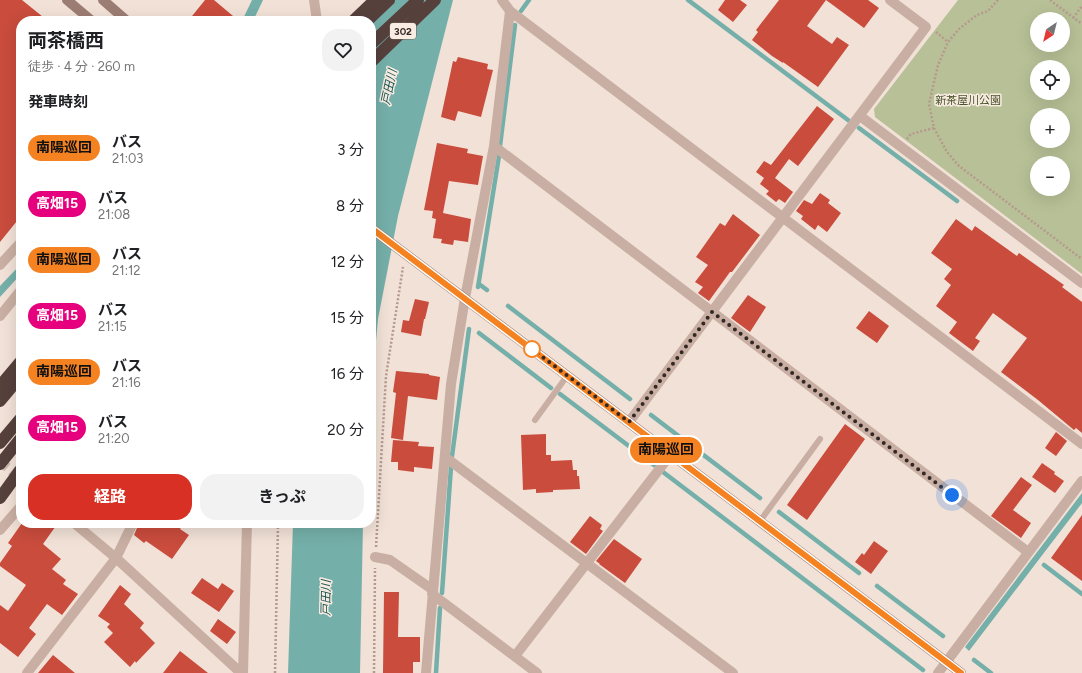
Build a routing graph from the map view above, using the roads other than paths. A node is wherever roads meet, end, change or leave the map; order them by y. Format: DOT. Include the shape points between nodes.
graph roads {
  1 [pos="67,0"];
  2 [pos="103,0"];
  3 [pos="314,0"];
  4 [pos="375,0"];
  5 [pos="389,0"];
  6 [pos="418,0"];
  7 [pos="435,0"];
  8 [pos="502,0"];
  9 [pos="890,0"];
  10 [pos="510,11"];
  11 [pos="86,16"];
  12 [pos="121,16"];
  13 [pos="316,16"];
  14 [pos="358,16"];
  15 [pos="372,16"];
  16 [pos="376,39"];
  17 [pos="376,57"];
  18 [pos="860,116"];
  19 [pos="494,146"];
  20 [pos="784,218"];
  21 [pos="376,232"];
  22 [pos="16,247"];
  23 [pos="0,265"];
  24 [pos="1082,283"];
  25 [pos="16,296"];
  26 [pos="465,298"];
  27 [pos="712,312"];
  28 [pos="0,316"];
  29 [pos="16,367"];
  30 [pos="567,376"];
  31 [pos="16,382"];
  32 [pos="0,386"];
  33 [pos="0,401"];
  34 [pos="535,420"];
  35 [pos="629,422"];
  36 [pos="16,424"];
  37 [pos="820,439"];
  38 [pos="0,443"];
  39 [pos="16,444"];
  40 [pos="1082,444"];
  41 [pos="671,454"];
  42 [pos="445,457"];
  43 [pos="0,464"];
  44 [pos="16,476"];
  45 [pos="1082,481"];
  46 [pos="0,498"];
  47 [pos="16,512"];
  48 [pos="760,521"];
  49 [pos="80,528"];
  50 [pos="131,528"];
  51 [pos="247,528"];
  52 [pos="0,530"];
  53 [pos="1028,552"];
  54 [pos="375,557"];
  55 [pos="116,558"];
  56 [pos="587,563"];
  57 [pos="433,592"];
  58 [pos="515,656"];
  59 [pos="946,662"];
  60 [pos="27,673"];
  61 [pos="242,673"];
  62 [pos="426,673"];
  63 [pos="537,673"];
  64 [pos="733,673"];
  65 [pos="938,673"];
  66 [pos="961,673"];
  1 -- 11 [label="street"];
  2 -- 12 [label="street"];
  3 -- 13 [label="street"];
  4 -- 14 [label="highway"];
  5 -- 15 [label="highway"];
  6 -- 16 [label="highway"];
  7 -- 17 [label="highway, 302"];
  8 -- 10 [label="street"];
  9 -- 18 [label="street" via="926,27"];
  10 -- 19 [label="street"];
  10 -- 20 [label="street"];
  18 -- 20 [label="street"];
  18 -- 24 [label="street"];
  19 -- 26 [label="street"];
  19 -- 27 [label="street"];
  20 -- 27 [label="street"];
  20 -- 40 [label="street"];
  21 -- 26 [label="street"];
  22 -- 23 [label="street"];
  25 -- 28 [label="street"];
  26 -- 30 [label="street"];
  26 -- 42 [label="street" via="451,384"];
  27 -- 35 [label="street"];
  27 -- 53 [label="street"];
  29 -- 32 [label="highway"];
  30 -- 34 [label="lane"];
  30 -- 35 [label="street"];
  31 -- 33 [label="highway"];
  35 -- 41 [label="street"];
  36 -- 38 [label="highway"];
  37 -- 48 [label="lane"];
  39 -- 43 [label="highway"];
  41 -- 48 [label="street"];
  41 -- 56 [label="street"];
  42 -- 56 [label="street"];
  42 -- 57 [label="street"];
  44 -- 46 [label="highway"];
  45 -- 53 [label="street"];
  47 -- 52 [label="street"];
  48 -- 59 [label="street"];
  49 -- 55 [label="street"];
  50 -- 55 [label="street"];
  51 -- 61 [label="street"];
  53 -- 59 [label="street"];
  54 -- 57 [label="street" via="390,560"];
  55 -- 60 [label="street"];
  55 -- 61 [label="street"];
  56 -- 58 [label="street"];
  56 -- 64 [label="street"];
  57 -- 58 [label="street"];
  57 -- 62 [label="street"];
  58 -- 63 [label="street"];
  59 -- 65 [label="street"];
  59 -- 66 [label="street"];
}
